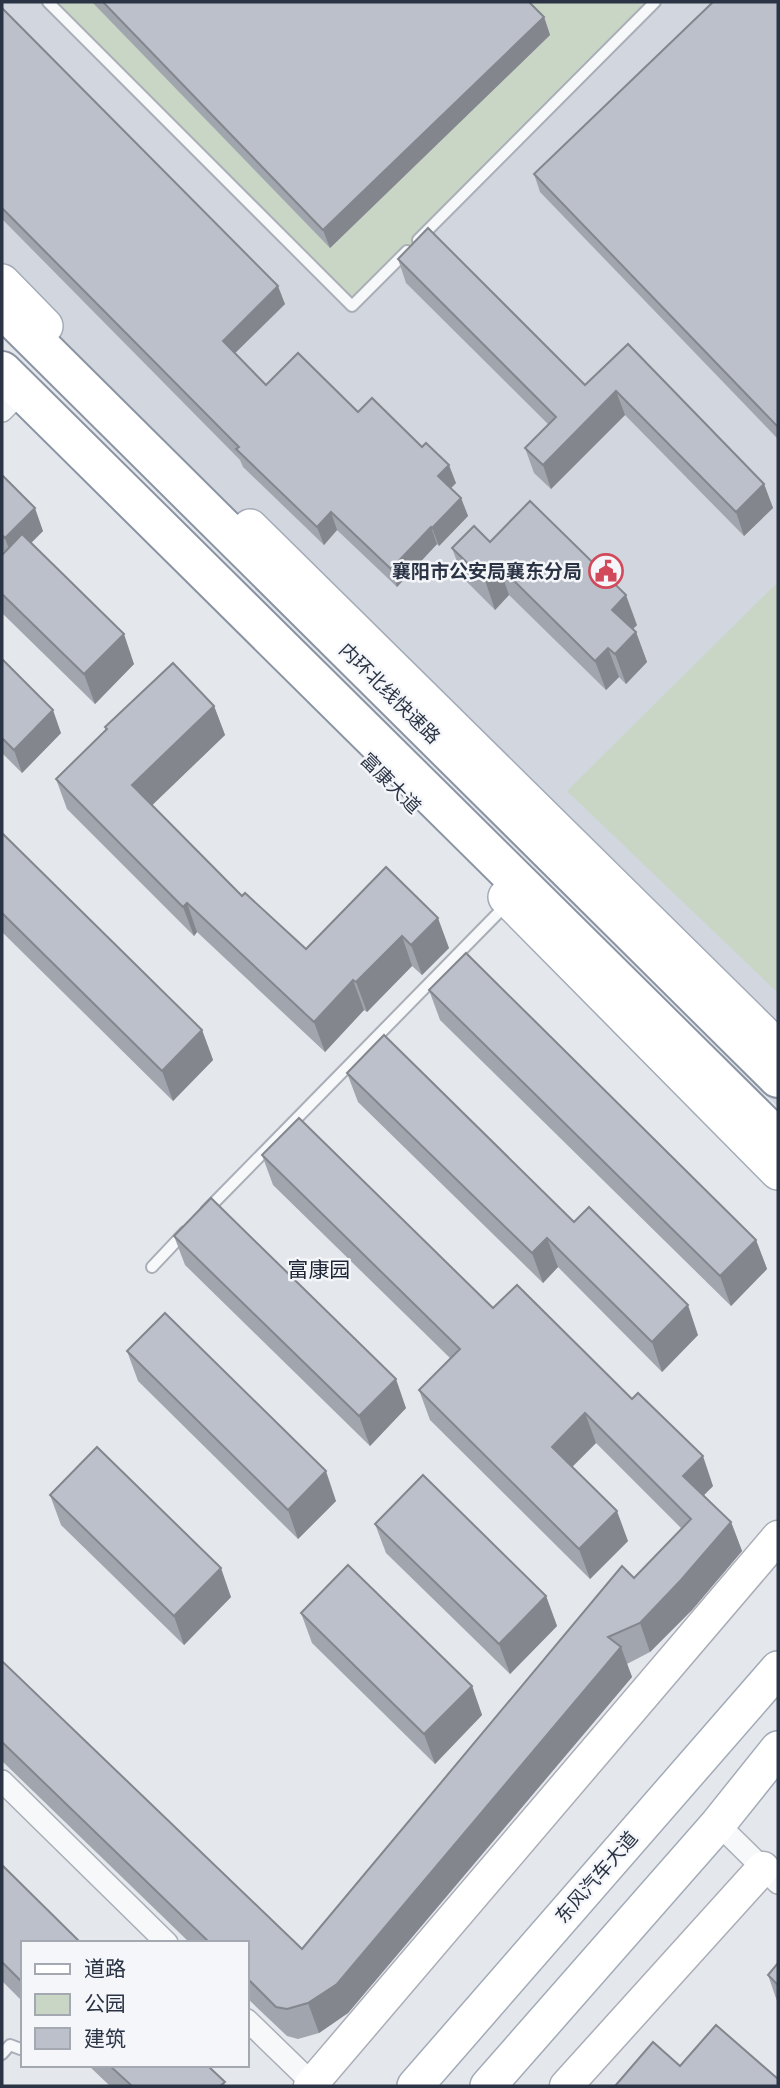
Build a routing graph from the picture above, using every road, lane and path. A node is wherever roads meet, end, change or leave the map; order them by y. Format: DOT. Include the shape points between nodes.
graph roads {
  1 [pos="48,2"];
  2 [pos="655,2"];
  3 [pos="2,282"];
  4 [pos="2,307"];
  5 [pos="4,395"];
  6 [pos="510,901"];
  7 [pos="778,1048"];
  8 [pos="778,1078"];
  9 [pos="778,1139"];
  10 [pos="778,1172"];
  11 [pos="200,1217"];
  12 [pos="190,1227"];
  13 [pos="152,1267"];
  14 [pos="778,1537"];
  15 [pos="778,1669"];
  16 [pos="778,1749"];
  17 [pos="2,1782"];
  18 [pos="718,1824"];
  19 [pos="771,1876"];
  20 [pos="165,1941"];
  21 [pos="248,2021"];
  22 [pos="21,2049"];
  23 [pos="2,2054"];
  24 [pos="312,2085"];
  25 [pos="415,2086"];
  26 [pos="488,2086"];
  27 [pos="566,2086"];
  1 -- 2 [label="lane" via="352,306"];
  3 -- 7 [label="main road"];
  4 -- 8 [label="highway, 内环北线快速路"];
  5 -- 6 [label="main road, 富康大道"];
  5 -- 9 [label="highway"];
  6 -- 10 [label="main road, 富康大道"];
  6 -- 11 [label="lane"];
  12 -- 13 [label="lane"];
  14 -- 24 [label="street"];
  15 -- 25 [label="main road, 东风汽车大道"];
  16 -- 18 [label="main road"];
  17 -- 20 [label="street"];
  18 -- 19 [label="street"];
  18 -- 26 [label="main road"];
  19 -- 27 [label="street"];
  21 -- 24 [label="street"];
  22 -- 23 [label="lane" via="10,2045"];
}
